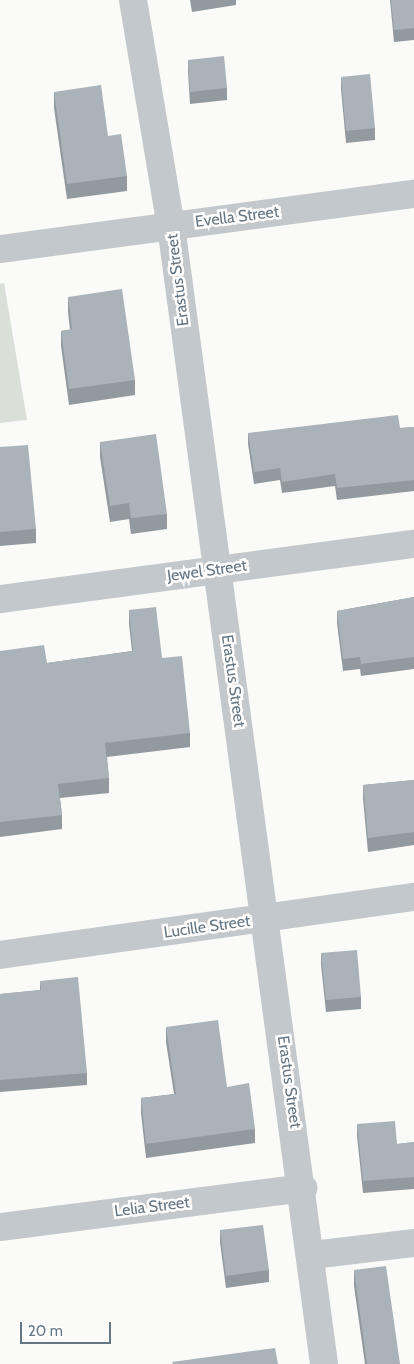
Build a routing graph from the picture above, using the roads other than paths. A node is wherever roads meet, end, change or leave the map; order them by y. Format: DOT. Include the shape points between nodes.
graph roads {
  1 [pos="133,0"];
  2 [pos="414,194"];
  3 [pos="171,226"];
  4 [pos="0,249"];
  5 [pos="414,544"];
  6 [pos="218,570"];
  7 [pos="0,600"];
  8 [pos="414,897"];
  9 [pos="266,919"];
  10 [pos="0,954"];
  11 [pos="304,1188"];
  12 [pos="0,1227"];
  13 [pos="414,1243"];
  14 [pos="312,1256"];
  15 [pos="324,1364"];
  1 -- 3 [label="street, Erastus Street"];
  2 -- 3 [label="street, Evella Street"];
  3 -- 4 [label="street, Evella Street"];
  3 -- 6 [label="street, Erastus Street"];
  5 -- 6 [label="street, Jewel Street"];
  6 -- 7 [label="street, Jewel Street"];
  6 -- 9 [label="street, Erastus Street"];
  8 -- 9 [label="street, Lucille Street"];
  9 -- 10 [label="street, Lucille Street"];
  9 -- 11 [label="street, Erastus Street"];
  11 -- 12 [label="street, Lelia Street"];
  11 -- 14 [label="street, Erastus Street"];
  13 -- 14 [label="street"];
  14 -- 15 [label="street, Erastus Street"];
}
